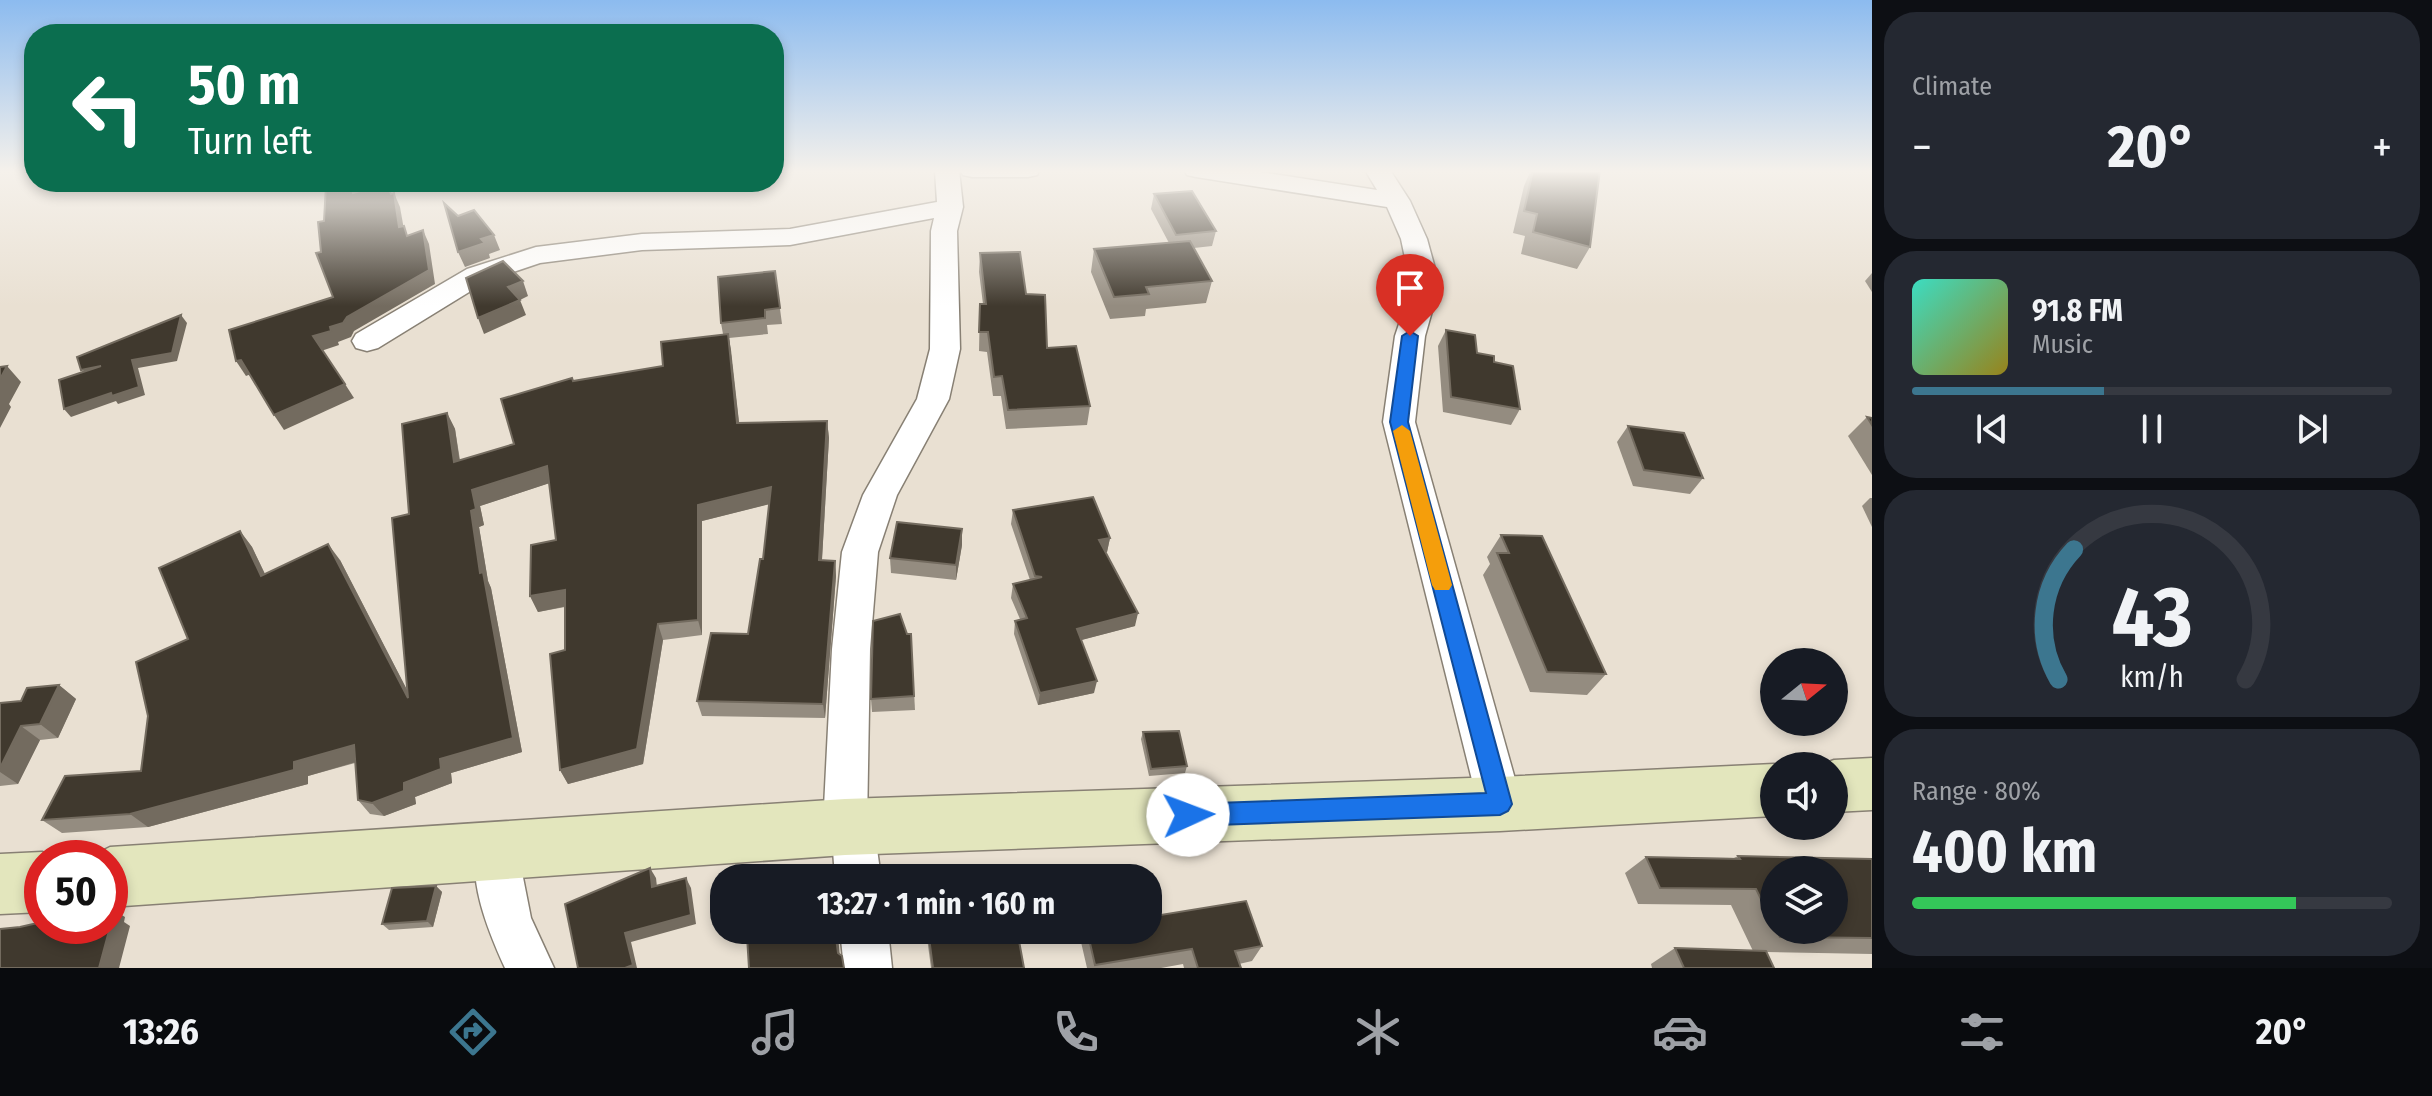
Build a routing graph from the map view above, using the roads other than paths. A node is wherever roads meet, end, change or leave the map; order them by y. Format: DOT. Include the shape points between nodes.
graph roads {
  1 [pos="906,215"];
  2 [pos="948,215"];
  3 [pos="1403,215"];
  4 [pos="367,341"];
  5 [pos="1872,784"];
  6 [pos="1848,785"];
  7 [pos="1760,791"];
  8 [pos="1500,804"];
  9 [pos="496,852"];
  10 [pos="852,853"];
  11 [pos="128,876"];
  12 [pos="24,883"];
  13 [pos="0,884"];
  14 [pos="865,944"];
  15 [pos="530,968"];
  16 [pos="868,968"];
  1 -- 4 [label="street" via="790,237 642,242 536,255 477,275"];
  2 -- 10 [label="street" via="945,349 933,399 880,495 860,552 851,649"];
  3 -- 8 [label="street" via="1422,272 1422,297 1410,336 1399,422"];
  5 -- 6 [label="main road"];
  7 -- 8 [label="main road"];
  8 -- 10 [label="main road"];
  9 -- 10 [label="main road"];
  9 -- 11 [label="main road"];
  9 -- 15 [label="street" via="508,922"];
  12 -- 13 [label="main road"];
  14 -- 16 [label="street"];
}
